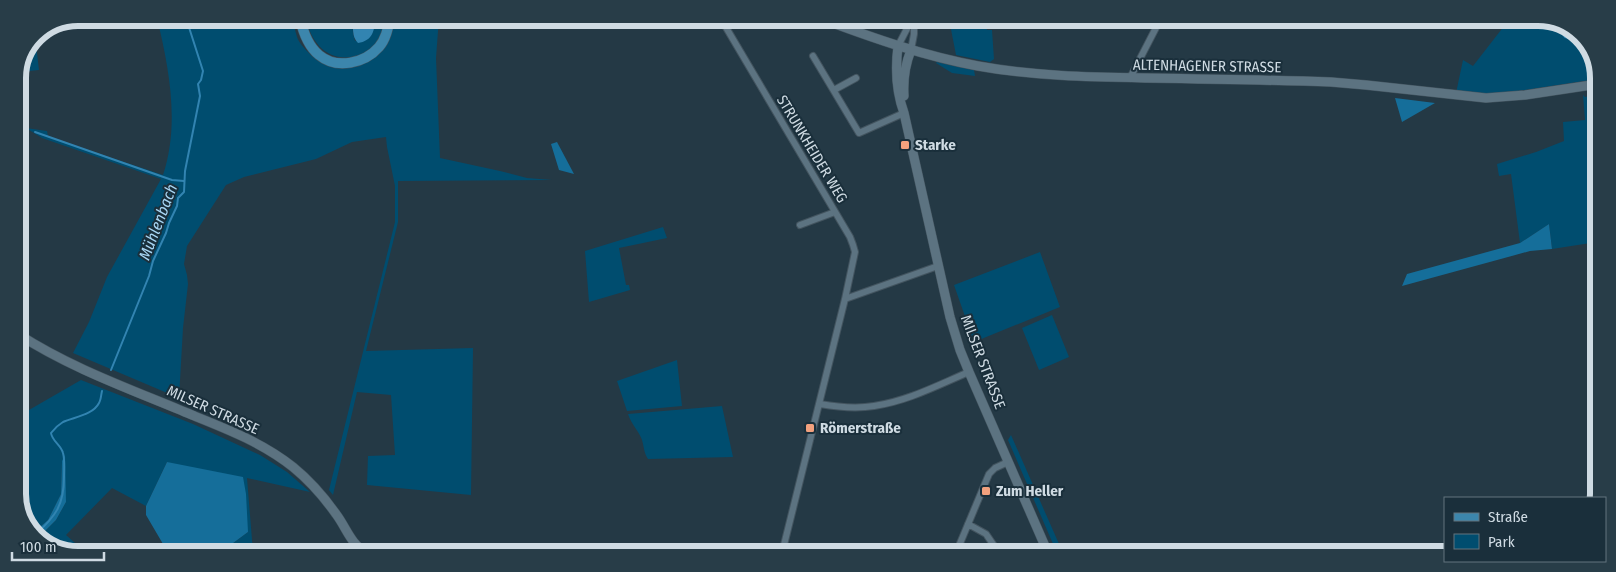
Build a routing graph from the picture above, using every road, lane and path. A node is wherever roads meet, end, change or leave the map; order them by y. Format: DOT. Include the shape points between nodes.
graph roads {
  1 [pos="296,26"];
  2 [pos="302,26"];
  3 [pos="388,26"];
  4 [pos="724,26"];
  5 [pos="840,26"];
  6 [pos="909,26"];
  7 [pos="913,26"];
  8 [pos="1157,26"];
  9 [pos="898,46"];
  10 [pos="911,50"];
  11 [pos="813,56"];
  12 [pos="341,68"];
  13 [pos="856,78"];
  14 [pos="1130,78"];
  15 [pos="1590,85"];
  16 [pos="834,90"];
  17 [pos="904,113"];
  18 [pos="835,212"];
  19 [pos="800,224"];
  20 [pos="938,266"];
  21 [pos="845,299"];
  22 [pos="26,339"];
  23 [pos="969,372"];
  24 [pos="820,404"];
  25 [pos="1008,462"];
  26 [pos="968,524"];
  27 [pos="356,546"];
  28 [pos="784,546"];
  29 [pos="959,546"];
  30 [pos="994,546"];
  31 [pos="1045,546"];
  1 -- 12 [label="main road" via="308,50 326,64"];
  2 -- 3 [label="main road" via="304,35 320,56 343,63 368,56 380,46"];
  4 -- 18 [label="street, STRUNKHEIDER WEG"];
  5 -- 9 [label="main road, ALTENHAGENER STRASSE"];
  6 -- 9 [label="street"];
  7 -- 10 [label="street"];
  8 -- 14 [label="street"];
  9 -- 10 [label="main road, ALTENHAGENER STRASSE"];
  9 -- 17 [label="main road, MILSER STRASSE" via="897,87"];
  10 -- 14 [label="main road, ALTENHAGENER STRASSE" via="1018,72"];
  10 -- 17 [label="main road, MILSER STRASSE" via="904,73"];
  11 -- 16 [label="street"];
  13 -- 16 [label="street"];
  14 -- 15 [label="main road, ALTENHAGENER STRASSE" via="1331,82 1486,98"];
  16 -- 17 [label="street" via="859,133"];
  17 -- 20 [label="main road, MILSER STRASSE"];
  18 -- 19 [label="street"];
  18 -- 21 [label="street, STRUNKHEIDER WEG" via="855,252"];
  20 -- 21 [label="street"];
  20 -- 23 [label="main road, MILSER STRASSE" via="950,317"];
  21 -- 24 [label="street"];
  22 -- 27 [label="main road, MILSER STRASSE" via="61,359 234,432 271,452 313,485 338,515"];
  23 -- 24 [label="street" via="885,404 858,407"];
  23 -- 25 [label="main road, MILSER STRASSE"];
  24 -- 28 [label="street"];
  25 -- 26 [label="street" via="989,474"];
  25 -- 31 [label="main road, MILSER STRASSE"];
  26 -- 29 [label="street"];
  26 -- 30 [label="street" via="986,534"];
}
